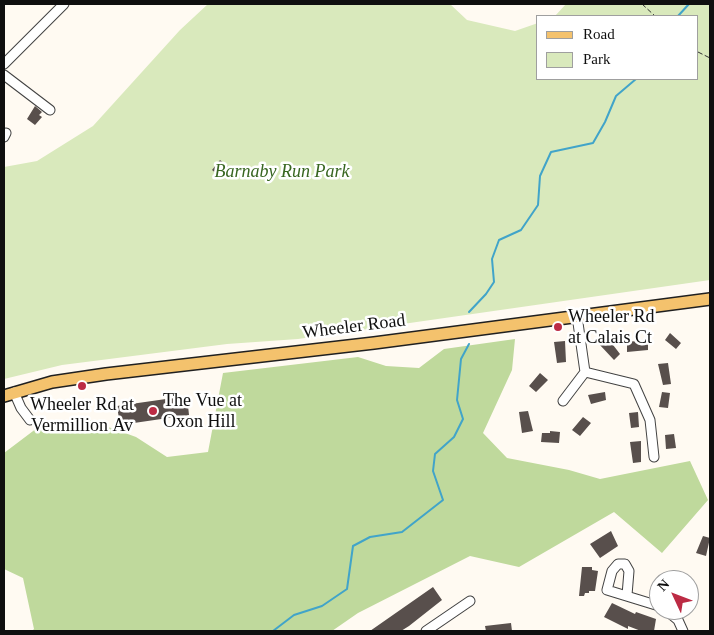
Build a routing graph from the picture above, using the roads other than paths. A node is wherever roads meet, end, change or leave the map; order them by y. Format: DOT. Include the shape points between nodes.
graph roads {
  1 [pos="64,4"];
  2 [pos="4,64"];
  3 [pos="4,75"];
  4 [pos="50,110"];
  5 [pos="710,299"];
  6 [pos="577,316"];
  7 [pos="584,372"];
  8 [pos="9,394"];
  9 [pos="563,401"];
  10 [pos="30,420"];
  11 [pos="654,457"];
  12 [pos="627,595"];
  13 [pos="470,601"];
  14 [pos="649,603"];
  15 [pos="426,631"];
  1 -- 2 [label="street"];
  3 -- 4 [label="street"];
  5 -- 6 [label="main road, Wheeler Road"];
  6 -- 7 [label="street"];
  6 -- 8 [label="main road, Wheeler Road" via="106,374 52,382"];
  7 -- 9 [label="street"];
  7 -- 11 [label="street" via="634,384 650,420"];
  8 -- 10 [label="street"];
  12 -- 14 [label="street"];
  13 -- 15 [label="street"];
}
